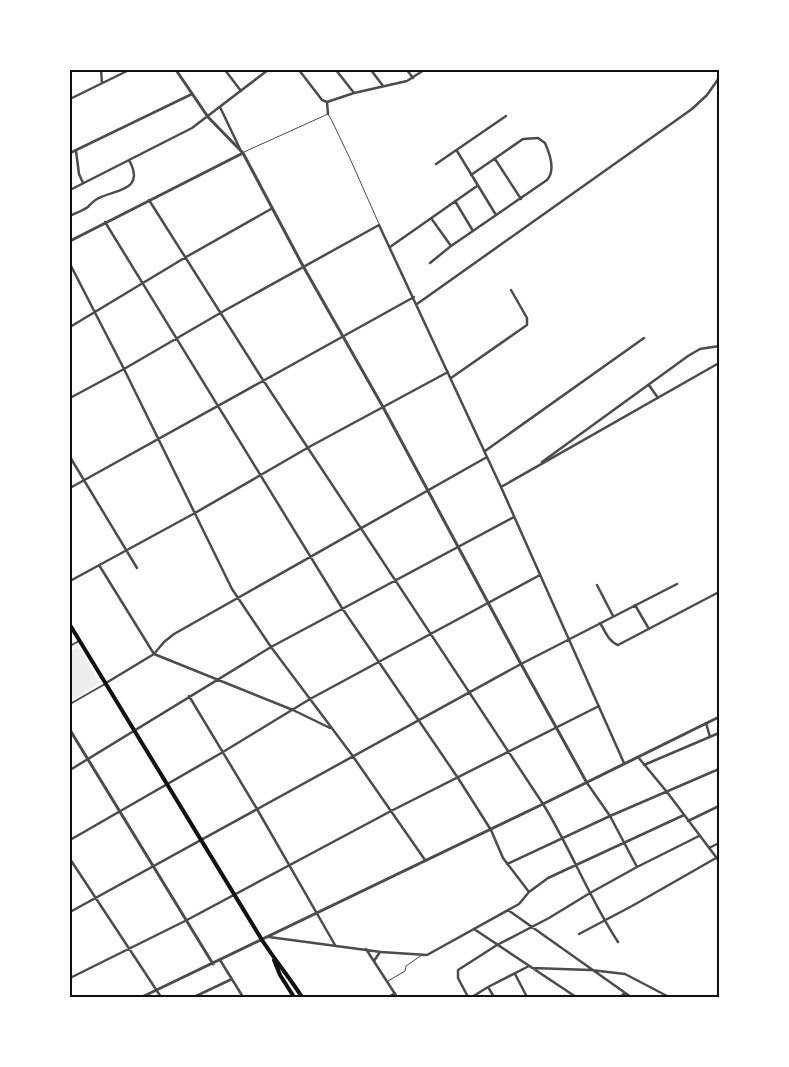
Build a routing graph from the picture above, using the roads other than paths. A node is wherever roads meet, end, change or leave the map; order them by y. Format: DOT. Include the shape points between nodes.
graph roads {
  1 [pos="101,70"];
  2 [pos="129,70"];
  3 [pos="176,70"];
  4 [pos="225,70"];
  5 [pos="260,70"];
  6 [pos="268,70"];
  7 [pos="299,70"];
  8 [pos="336,70"];
  9 [pos="371,70"];
  10 [pos="406,70"];
  11 [pos="424,70"];
  12 [pos="263,74"];
  13 [pos="413,78"];
  14 [pos="719,78"];
  15 [pos="102,84"];
  16 [pos="383,86"];
  17 [pos="241,91"];
  18 [pos="354,93"];
  19 [pos="192,94"];
  20 [pos="70,99"];
  21 [pos="326,102"];
  22 [pos="220,107"];
  23 [pos="328,114"];
  24 [pos="506,116"];
  25 [pos="208,117"];
  26 [pos="76,150"];
  27 [pos="457,151"];
  28 [pos="70,153"];
  29 [pos="242,153"];
  30 [pos="495,159"];
  31 [pos="129,160"];
  32 [pos="436,164"];
  33 [pos="471,174"];
  34 [pos="83,183"];
  35 [pos="477,186"];
  36 [pos="70,190"];
  37 [pos="521,199"];
  38 [pos="149,200"];
  39 [pos="454,202"];
  40 [pos="272,209"];
  41 [pos="496,215"];
  42 [pos="70,216"];
  43 [pos="431,218"];
  44 [pos="105,222"];
  45 [pos="379,225"];
  46 [pos="473,231"];
  47 [pos="70,241"];
  48 [pos="451,246"];
  49 [pos="390,247"];
  50 [pos="186,257"];
  51 [pos="70,264"];
  52 [pos="430,264"];
  53 [pos="303,266"];
  54 [pos="143,284"];
  55 [pos="511,290"];
  56 [pos="414,297"];
  57 [pos="417,304"];
  58 [pos="95,312"];
  59 [pos="222,312"];
  60 [pos="70,327"];
  61 [pos="344,337"];
  62 [pos="644,338"];
  63 [pos="178,339"];
  64 [pos="719,346"];
  65 [pos="719,363"];
  66 [pos="124,369"];
  67 [pos="448,372"];
  68 [pos="451,378"];
  69 [pos="263,380"];
  70 [pos="648,384"];
  71 [pos="70,398"];
  72 [pos="658,398"];
  73 [pos="218,406"];
  74 [pos="383,407"];
  75 [pos="582,432"];
  76 [pos="587,439"];
  77 [pos="159,440"];
  78 [pos="309,447"];
  79 [pos="485,451"];
  80 [pos="70,457"];
  81 [pos="487,457"];
  82 [pos="534,467"];
  83 [pos="261,475"];
  84 [pos="84,480"];
  85 [pos="501,487"];
  86 [pos="70,488"];
  87 [pos="428,491"];
  88 [pos="195,513"];
  89 [pos="514,517"];
  90 [pos="362,528"];
  91 [pos="458,547"];
  92 [pos="126,550"];
  93 [pos="310,556"];
  94 [pos="99,565"];
  95 [pos="137,568"];
  96 [pos="540,575"];
  97 [pos="396,580"];
  98 [pos="70,581"];
  99 [pos="677,584"];
  100 [pos="597,585"];
  101 [pos="719,592"];
  102 [pos="238,599"];
  103 [pos="488,604"];
  104 [pos="635,605"];
  105 [pos="342,608"];
  106 [pos="613,616"];
  107 [pos="600,623"];
  108 [pos="70,626"];
  109 [pos="649,629"];
  110 [pos="432,634"];
  111 [pos="569,639"];
  112 [pos="79,640"];
  113 [pos="70,646"];
  114 [pos="271,646"];
  115 [pos="154,654"];
  116 [pos="379,663"];
  117 [pos="521,664"];
  118 [pos="217,679"];
  119 [pos="106,683"];
  120 [pos="470,692"];
  121 [pos="189,696"];
  122 [pos="310,700"];
  123 [pos="70,704"];
  124 [pos="599,706"];
  125 [pos="293,710"];
  126 [pos="719,717"];
  127 [pos="419,720"];
  128 [pos="706,723"];
  129 [pos="556,728"];
  130 [pos="331,729"];
  131 [pos="70,730"];
  132 [pos="135,730"];
  133 [pos="719,733"];
  134 [pos="710,737"];
  135 [pos="509,751"];
  136 [pos="223,752"];
  137 [pos="352,755"];
  138 [pos="638,757"];
  139 [pos="88,759"];
  140 [pos="624,763"];
  141 [pos="644,765"];
  142 [pos="719,768"];
  143 [pos="70,770"];
  144 [pos="458,778"];
  145 [pos="587,782"];
  146 [pos="167,784"];
  147 [pos="667,792"];
  148 [pos="543,804"];
  149 [pos="719,806"];
  150 [pos="257,809"];
  151 [pos="119,811"];
  152 [pos="391,811"];
  153 [pos="684,815"];
  154 [pos="610,816"];
  155 [pos="688,821"];
  156 [pos="491,830"];
  157 [pos="699,836"];
  158 [pos="564,838"];
  159 [pos="70,840"];
  160 [pos="202,840"];
  161 [pos="624,842"];
  162 [pos="719,843"];
  163 [pos="708,848"];
  164 [pos="716,858"];
  165 [pos="70,859"];
  166 [pos="425,860"];
  167 [pos="719,862"];
  168 [pos="507,864"];
  169 [pos="289,865"];
  170 [pos="576,865"];
  171 [pos="153,866"];
  172 [pos="637,867"];
  173 [pos="528,892"];
  174 [pos="590,892"];
  175 [pos="235,894"];
  176 [pos="96,897"];
  177 [pos="507,910"];
  178 [pos="70,912"];
  179 [pos="317,914"];
  180 [pos="187,920"];
  181 [pos="604,920"];
  182 [pos="531,928"];
  183 [pos="474,929"];
  184 [pos="579,934"];
  185 [pos="269,937"];
  186 [pos="262,940"];
  187 [pos="618,942"];
  188 [pos="334,945"];
  189 [pos="497,945"];
  190 [pos="130,948"];
  191 [pos="366,949"];
  192 [pos="380,952"];
  193 [pos="425,954"];
  194 [pos="272,956"];
  195 [pos="220,960"];
  196 [pos="374,961"];
  197 [pos="213,964"];
  198 [pos="531,967"];
  199 [pos="591,970"];
  200 [pos="515,974"];
  201 [pos="70,978"];
  202 [pos="232,979"];
  203 [pos="387,981"];
  204 [pos="488,987"];
  205 [pos="157,990"];
  206 [pos="624,992"];
  207 [pos="395,993"];
  208 [pos="142,997"];
  209 [pos="161,997"];
  210 [pos="194,997"];
  211 [pos="243,997"];
  212 [pos="294,997"];
  213 [pos="302,997"];
  214 [pos="390,997"];
  215 [pos="397,997"];
  216 [pos="468,997"];
  217 [pos="472,997"];
  218 [pos="494,997"];
  219 [pos="527,997"];
  220 [pos="576,997"];
  221 [pos="621,997"];
  222 [pos="631,997"];
  223 [pos="668,997"];
  1 -- 15 [label="street"];
  2 -- 15 [label="street"];
  3 -- 19 [label="street"];
  4 -- 17 [label="street"];
  5 -- 12 [label="street"];
  6 -- 12 [label="street"];
  7 -- 21 [label="street"];
  8 -- 18 [label="street"];
  9 -- 16 [label="street"];
  10 -- 13 [label="street"];
  11 -- 13 [label="street"];
  12 -- 17 [label="street"];
  13 -- 16 [label="street"];
  14 -- 57 [label="street" via="692,109"];
  15 -- 20 [label="street"];
  16 -- 18 [label="street"];
  17 -- 22 [label="street"];
  18 -- 21 [label="street"];
  19 -- 25 [label="street"];
  19 -- 26 [label="street"];
  21 -- 23 [label="street"];
  22 -- 25 [label="street"];
  22 -- 29 [label="street"];
  23 -- 29 [label="lane"];
  23 -- 45 [label="lane"];
  24 -- 27 [label="street"];
  25 -- 29 [label="street"];
  25 -- 31 [label="street"];
  26 -- 28 [label="street"];
  26 -- 34 [label="street"];
  27 -- 32 [label="street"];
  27 -- 33 [label="street"];
  29 -- 38 [label="street"];
  29 -- 40 [label="street"];
  30 -- 33 [label="street"];
  30 -- 37 [label="street"];
  30 -- 37 [label="street" via="523,139 538,138 547,147 552,167 550,176"];
  31 -- 34 [label="street"];
  31 -- 42 [label="street" via="135,175 129,186"];
  33 -- 35 [label="street"];
  34 -- 36 [label="street"];
  35 -- 39 [label="street"];
  35 -- 41 [label="street"];
  37 -- 41 [label="street"];
  38 -- 44 [label="street"];
  38 -- 50 [label="street"];
  39 -- 43 [label="street"];
  39 -- 46 [label="street"];
  40 -- 50 [label="street"];
  40 -- 53 [label="street"];
  41 -- 46 [label="street"];
  43 -- 48 [label="street"];
  43 -- 49 [label="street"];
  44 -- 47 [label="street"];
  44 -- 54 [label="street"];
  45 -- 49 [label="street"];
  45 -- 53 [label="street"];
  46 -- 48 [label="street"];
  48 -- 52 [label="street"];
  49 -- 56 [label="street"];
  50 -- 54 [label="street"];
  50 -- 59 [label="street"];
  51 -- 58 [label="street"];
  53 -- 59 [label="street"];
  53 -- 61 [label="street"];
  54 -- 58 [label="street"];
  54 -- 63 [label="street"];
  55 -- 68 [label="street" via="527,318 527,325"];
  56 -- 57 [label="street"];
  56 -- 61 [label="street"];
  57 -- 67 [label="street"];
  58 -- 60 [label="street"];
  58 -- 66 [label="street"];
  59 -- 63 [label="street"];
  59 -- 69 [label="street"];
  61 -- 69 [label="street"];
  61 -- 74 [label="street"];
  62 -- 79 [label="street"];
  63 -- 66 [label="street"];
  63 -- 73 [label="street"];
  64 -- 70 [label="street" via="694,352"];
  65 -- 72 [label="street"];
  66 -- 71 [label="street"];
  66 -- 77 [label="street"];
  67 -- 68 [label="street"];
  67 -- 74 [label="street"];
  68 -- 79 [label="street"];
  69 -- 73 [label="street"];
  69 -- 78 [label="street"];
  70 -- 72 [label="street"];
  70 -- 75 [label="street"];
  72 -- 76 [label="street"];
  73 -- 77 [label="street"];
  73 -- 83 [label="street"];
  74 -- 78 [label="street"];
  74 -- 87 [label="street"];
  75 -- 76 [label="street"];
  75 -- 82 [label="street"];
  76 -- 82 [label="street"];
  77 -- 84 [label="street"];
  77 -- 88 [label="street"];
  78 -- 83 [label="street"];
  78 -- 90 [label="street"];
  79 -- 81 [label="street"];
  80 -- 84 [label="street"];
  81 -- 85 [label="street"];
  81 -- 87 [label="street"];
  82 -- 85 [label="street"];
  83 -- 88 [label="street"];
  83 -- 93 [label="street"];
  84 -- 86 [label="street"];
  84 -- 92 [label="street"];
  85 -- 89 [label="street"];
  87 -- 90 [label="street"];
  87 -- 91 [label="street"];
  88 -- 92 [label="street"];
  88 -- 102 [label="street"];
  89 -- 91 [label="street"];
  89 -- 96 [label="street"];
  90 -- 93 [label="street"];
  90 -- 97 [label="street"];
  91 -- 97 [label="street"];
  91 -- 103 [label="street"];
  92 -- 94 [label="street"];
  92 -- 95 [label="street"];
  93 -- 102 [label="street"];
  93 -- 105 [label="street"];
  94 -- 98 [label="street"];
  94 -- 115 [label="street"];
  96 -- 103 [label="street"];
  96 -- 111 [label="street"];
  97 -- 105 [label="street"];
  97 -- 110 [label="street"];
  99 -- 104 [label="street"];
  100 -- 106 [label="street"];
  101 -- 109 [label="street"];
  102 -- 114 [label="street"];
  102 -- 115 [label="street" via="174,634"];
  103 -- 110 [label="street"];
  103 -- 117 [label="street"];
  104 -- 106 [label="street"];
  104 -- 109 [label="street"];
  105 -- 114 [label="street"];
  105 -- 116 [label="street"];
  106 -- 107 [label="street"];
  107 -- 109 [label="street" via="610,640 618,645"];
  107 -- 111 [label="street"];
  108 -- 112 [label="main road"];
  110 -- 116 [label="street"];
  110 -- 120 [label="street"];
  111 -- 117 [label="street"];
  111 -- 124 [label="street"];
  112 -- 113 [label="street"];
  112 -- 119 [label="main road"];
  114 -- 118 [label="street"];
  114 -- 122 [label="street"];
  115 -- 118 [label="street"];
  115 -- 119 [label="street"];
  116 -- 122 [label="street"];
  116 -- 127 [label="street"];
  117 -- 120 [label="street"];
  117 -- 129 [label="street"];
  118 -- 121 [label="street"];
  118 -- 125 [label="street"];
  119 -- 123 [label="street"];
  119 -- 132 [label="main road"];
  120 -- 127 [label="street"];
  120 -- 135 [label="street"];
  121 -- 132 [label="street"];
  121 -- 136 [label="street"];
  122 -- 125 [label="street"];
  122 -- 130 [label="street"];
  124 -- 129 [label="street"];
  124 -- 140 [label="street"];
  125 -- 130 [label="street"];
  125 -- 136 [label="street"];
  126 -- 128 [label="street"];
  127 -- 137 [label="street"];
  127 -- 144 [label="street"];
  128 -- 134 [label="street"];
  128 -- 138 [label="street"];
  129 -- 135 [label="street"];
  129 -- 145 [label="street"];
  130 -- 137 [label="street"];
  131 -- 139 [label="street"];
  132 -- 139 [label="street"];
  132 -- 146 [label="main road"];
  133 -- 134 [label="street"];
  134 -- 141 [label="street"];
  135 -- 144 [label="street"];
  135 -- 148 [label="street"];
  136 -- 146 [label="street"];
  136 -- 150 [label="street"];
  137 -- 150 [label="street"];
  137 -- 152 [label="street"];
  138 -- 140 [label="street"];
  138 -- 141 [label="street"];
  139 -- 143 [label="street"];
  139 -- 151 [label="street"];
  140 -- 145 [label="street"];
  141 -- 147 [label="street"];
  142 -- 147 [label="street"];
  144 -- 152 [label="street"];
  144 -- 156 [label="street"];
  145 -- 148 [label="street"];
  145 -- 154 [label="street"];
  146 -- 151 [label="street"];
  146 -- 160 [label="main road"];
  147 -- 153 [label="street"];
  147 -- 154 [label="street"];
  148 -- 156 [label="street"];
  148 -- 158 [label="street"];
  149 -- 155 [label="street"];
  150 -- 160 [label="street"];
  150 -- 169 [label="street"];
  151 -- 159 [label="street"];
  151 -- 171 [label="street"];
  152 -- 166 [label="street"];
  152 -- 169 [label="street"];
  153 -- 155 [label="street"];
  153 -- 161 [label="street"];
  154 -- 158 [label="street"];
  154 -- 161 [label="street"];
  155 -- 157 [label="street"];
  156 -- 166 [label="street"];
  156 -- 168 [label="street"];
  157 -- 163 [label="street"];
  157 -- 172 [label="street"];
  158 -- 168 [label="street"];
  158 -- 170 [label="street"];
  160 -- 171 [label="street"];
  160 -- 175 [label="main road"];
  161 -- 170 [label="street"];
  161 -- 172 [label="street"];
  162 -- 163 [label="street"];
  163 -- 164 [label="street"];
  164 -- 167 [label="street"];
  164 -- 181 [label="street"];
  165 -- 176 [label="street"];
  166 -- 179 [label="street"];
  168 -- 173 [label="street"];
  169 -- 175 [label="street"];
  169 -- 179 [label="street"];
  170 -- 173 [label="street"];
  170 -- 174 [label="street"];
  171 -- 176 [label="street"];
  171 -- 180 [label="street"];
  172 -- 174 [label="street"];
  173 -- 177 [label="street" via="519,904"];
  174 -- 181 [label="street"];
  174 -- 182 [label="street"];
  175 -- 180 [label="street"];
  175 -- 186 [label="main road"];
  176 -- 178 [label="street"];
  176 -- 190 [label="street"];
  177 -- 182 [label="street"];
  177 -- 183 [label="street"];
  179 -- 185 [label="street"];
  179 -- 188 [label="street"];
  180 -- 190 [label="street"];
  180 -- 197 [label="street"];
  181 -- 184 [label="street"];
  181 -- 187 [label="street"];
  182 -- 189 [label="street"];
  182 -- 199 [label="street"];
  183 -- 189 [label="street"];
  183 -- 193 [label="street"];
  185 -- 186 [label="street"];
  185 -- 188 [label="street"];
  186 -- 194 [label="main road"];
  186 -- 195 [label="street"];
  188 -- 191 [label="street"];
  189 -- 198 [label="street"];
  189 -- 216 [label="street" via="458,970"];
  190 -- 201 [label="street"];
  190 -- 205 [label="street"];
  191 -- 192 [label="street"];
  191 -- 196 [label="street"];
  192 -- 193 [label="street"];
  192 -- 196 [label="street"];
  193 -- 203 [label="lane"];
  194 -- 212 [label="main road"];
  194 -- 213 [label="main road"];
  195 -- 197 [label="street"];
  195 -- 202 [label="street"];
  196 -- 203 [label="street"];
  197 -- 205 [label="street"];
  198 -- 199 [label="street"];
  198 -- 200 [label="street"];
  198 -- 220 [label="street"];
  199 -- 206 [label="street"];
  199 -- 223 [label="street" via="625,974"];
  200 -- 204 [label="street"];
  200 -- 219 [label="street"];
  202 -- 210 [label="street"];
  202 -- 211 [label="street"];
  203 -- 207 [label="street"];
  204 -- 217 [label="street"];
  204 -- 218 [label="street"];
  205 -- 208 [label="street"];
  205 -- 209 [label="street"];
  206 -- 221 [label="street"];
  206 -- 222 [label="street"];
  207 -- 214 [label="street"];
  207 -- 215 [label="street"];
}
